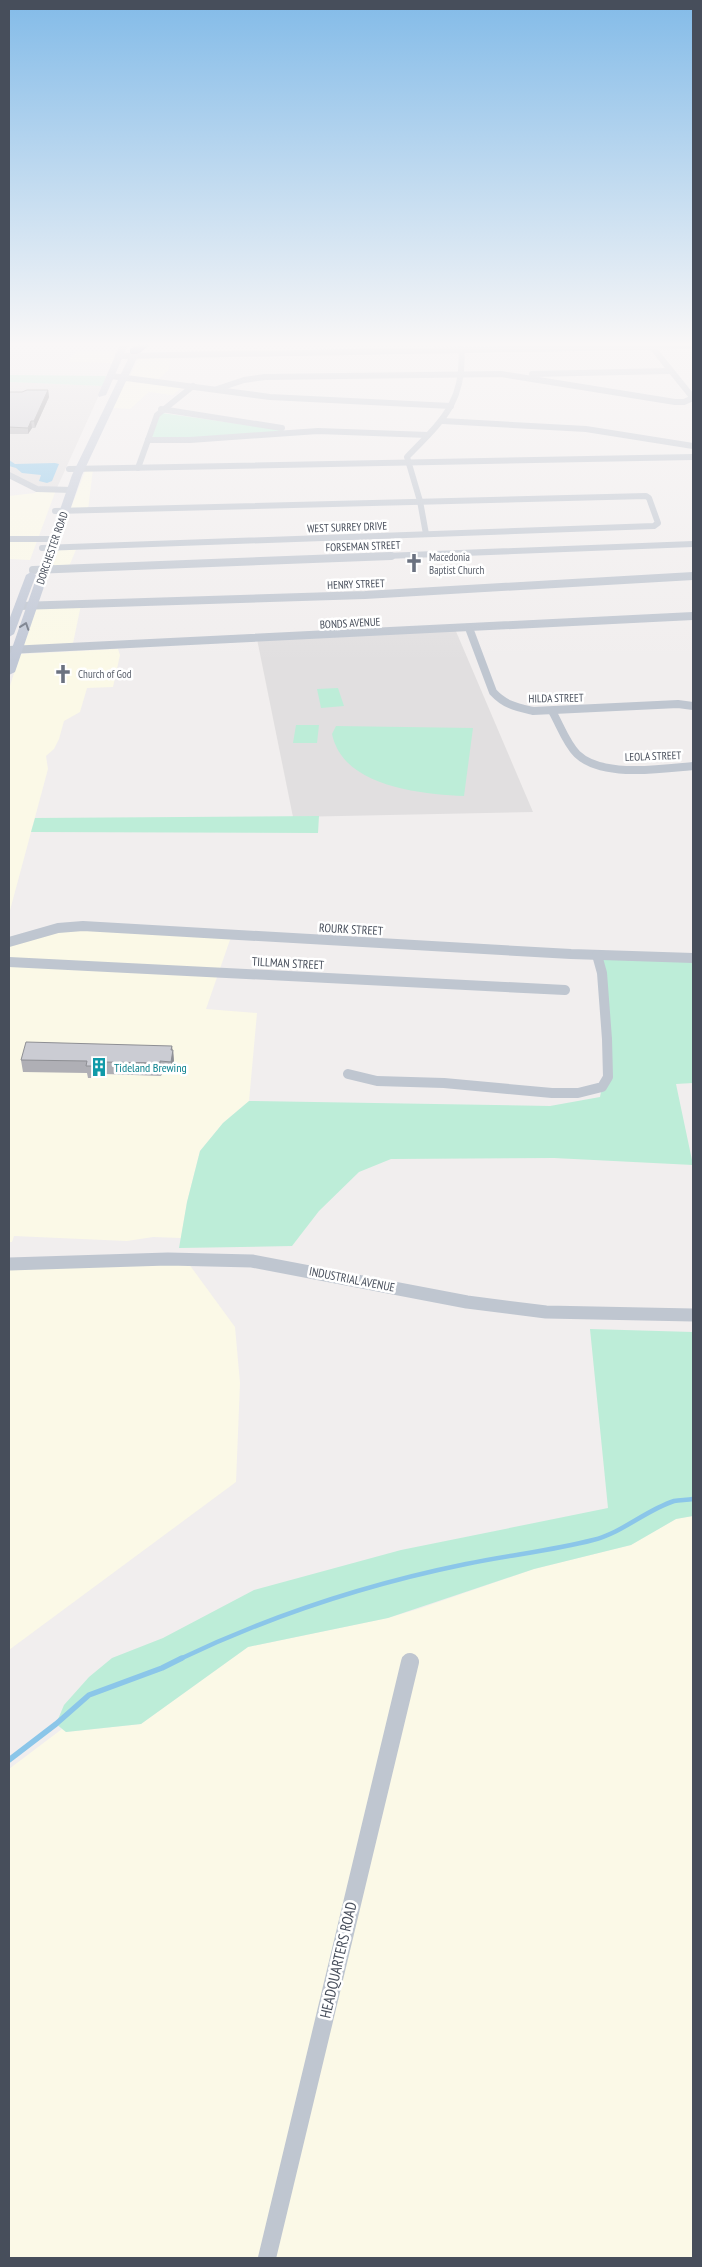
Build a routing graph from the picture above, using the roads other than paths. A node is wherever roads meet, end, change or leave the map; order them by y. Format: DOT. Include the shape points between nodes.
graph roads {
  1 [pos="88,451"];
  2 [pos="144,451"];
  3 [pos="413,451"];
  4 [pos="693,458"];
  5 [pos="408,463"];
  6 [pos="71,464"];
  7 [pos="138,468"];
  8 [pos="80,469"];
  9 [pos="9,475"];
  10 [pos="67,490"];
  11 [pos="420,501"];
  12 [pos="60,511"];
  13 [pos="426,534"];
  14 [pos="9,539"];
  15 [pos="48,544"];
  16 [pos="693,544"];
  17 [pos="39,570"];
  18 [pos="693,576"];
  19 [pos="19,606"];
  20 [pos="31,606"];
  21 [pos="693,616"];
  22 [pos="469,628"];
  23 [pos="9,634"];
  24 [pos="12,650"];
  25 [pos="9,672"];
  26 [pos="693,706"];
  27 [pos="552,711"];
  28 [pos="693,766"];
  29 [pos="9,942"];
  30 [pos="597,955"];
  31 [pos="693,958"];
  32 [pos="9,962"];
  33 [pos="565,990"];
  34 [pos="348,1074"];
  35 [pos="9,1264"];
  36 [pos="693,1315"];
  37 [pos="410,1662"];
  38 [pos="267,2258"];
  1 -- 8 [label="main road, DORCHESTER ROAD"];
  2 -- 7 [label="street"];
  3 -- 5 [label="street" via="407,457"];
  4 -- 5 [label="street"];
  5 -- 7 [label="street"];
  5 -- 11 [label="street"];
  6 -- 8 [label="street"];
  6 -- 10 [label="main road, DORCHESTER ROAD"];
  7 -- 8 [label="street"];
  8 -- 10 [label="main road, DORCHESTER ROAD"];
  9 -- 10 [label="street" via="37,489"];
  10 -- 12 [label="main road, DORCHESTER ROAD"];
  11 -- 12 [label="street"];
  11 -- 13 [label="street"];
  11 -- 13 [label="street, WEST SURREY DRIVE" via="646,496 658,523 654,526"];
  12 -- 15 [label="main road, DORCHESTER ROAD"];
  13 -- 15 [label="street, WEST SURREY DRIVE"];
  14 -- 15 [label="street, WEST SURREY DRIVE"];
  15 -- 17 [label="main road, DORCHESTER ROAD"];
  16 -- 17 [label="street, FORSEMAN STREET"];
  17 -- 19 [label="main road, DORCHESTER ROAD"];
  17 -- 20 [label="main road, DORCHESTER ROAD"];
  18 -- 20 [label="street, HENRY STREET" via="365,595"];
  19 -- 20 [label="street, HENRY STREET"];
  19 -- 23 [label="main road, DORCHESTER ROAD"];
  24 -- 20 [label="main road, DORCHESTER ROAD, one-way"];
  21 -- 22 [label="street, BONDS AVENUE"];
  22 -- 24 [label="street, BONDS AVENUE"];
  22 -- 27 [label="street, HILDA STREET" via="493,692 500,700 520,709"];
  24 -- 25 [label="main road, DORCHESTER ROAD"];
  26 -- 27 [label="street, HILDA STREET" via="678,704"];
  27 -- 28 [label="street, LEOLA STREET" via="577,755 586,761 627,770"];
  29 -- 30 [label="street, ROURK STREET" via="58,928 83,926"];
  30 -- 31 [label="street, ROURK STREET"];
  30 -- 34 [label="street" via="602,973 607,1039 608,1077 602,1087 578,1093 552,1094 444,1083 378,1081"];
  32 -- 33 [label="street, TILLMAN STREET"];
  35 -- 36 [label="street, INDUSTRIAL AVENUE" via="168,1259 252,1261 467,1302 546,1312"];
  37 -- 38 [label="street, HEADQUARTERS ROAD"];
}
